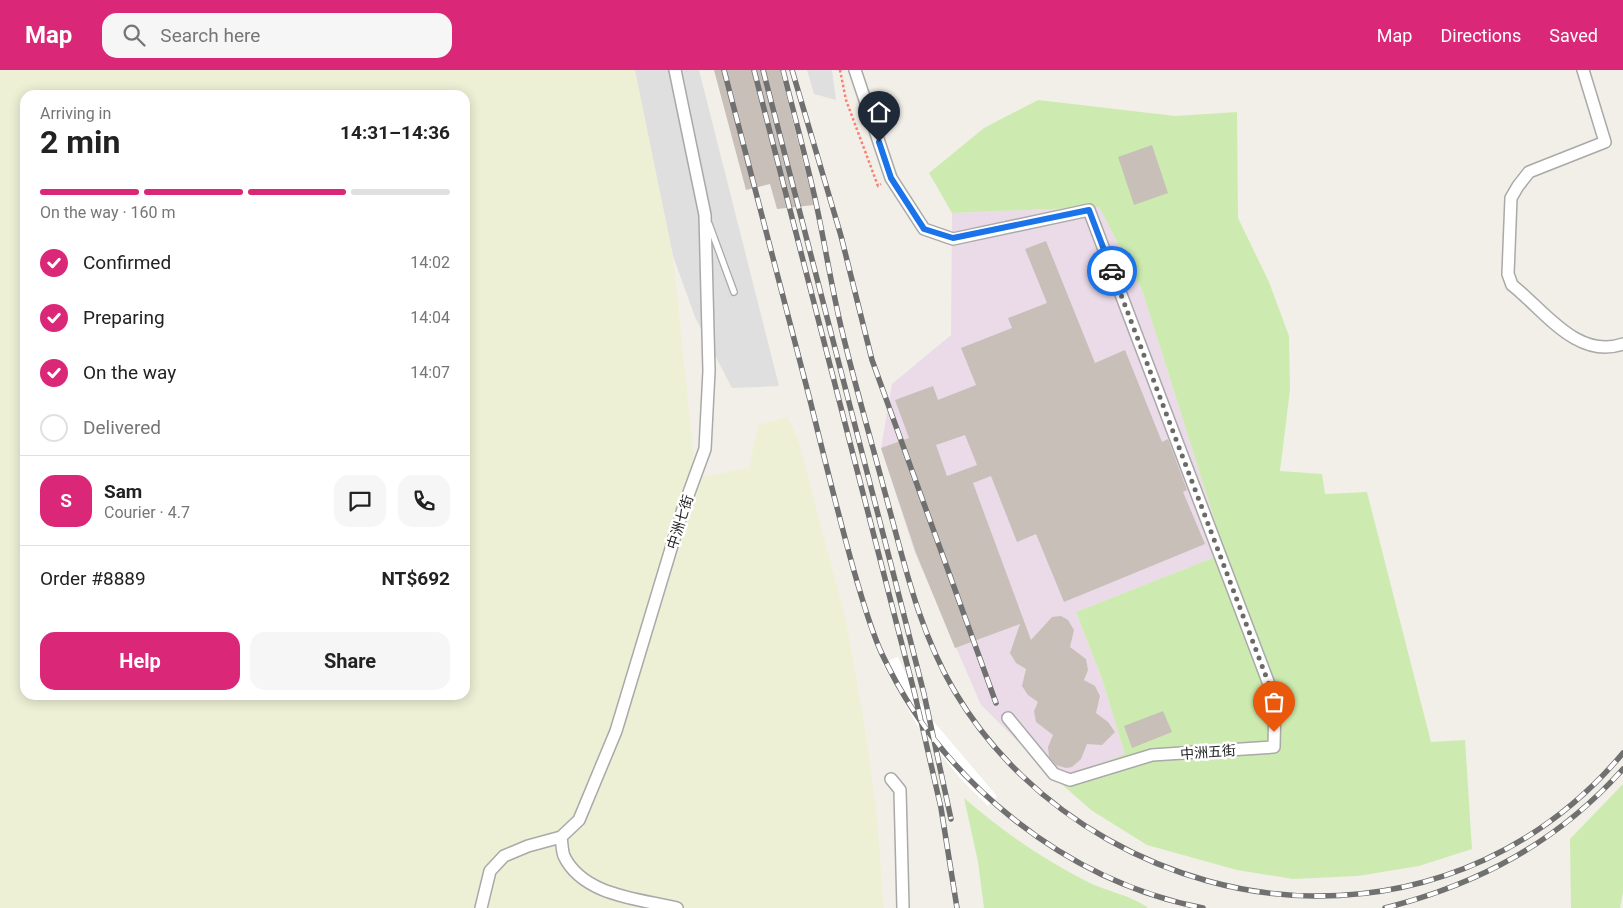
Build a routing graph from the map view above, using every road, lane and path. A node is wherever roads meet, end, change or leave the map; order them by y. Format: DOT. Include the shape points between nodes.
graph roads {
  1 [pos="675,70"];
  2 [pos="840,70"];
  3 [pos="855,70"];
  4 [pos="1583,70"];
  5 [pos="891,178"];
  6 [pos="705,215"];
  7 [pos="734,292"];
  8 [pos="1623,344"];
  9 [pos="1008,718"];
  10 [pos="891,779"];
  11 [pos="561,837"];
  12 [pos="481,908"];
  13 [pos="677,908"];
  14 [pos="903,908"];
  1 -- 6 [label="street, 中洲七街"];
  2 -- 5 [label="path" via="846,100 878,186"];
  3 -- 5 [label="street, 中洲五街"];
  4 -- 8 [label="street" via="1605,142 1529,172 1518,186 1511,198 1508,274 1512,285 1574,340 1606,348"];
  5 -- 9 [label="street, 中洲五街" via="924,229 953,238 1089,210 1275,700 1274,747 1152,756 1070,780 1054,774"];
  6 -- 7 [label="lane"];
  6 -- 11 [label="street, 中洲七街" via="710,371 705,449 683,509 616,731 579,820"];
  10 -- 14 [label="street" via="900,790"];
  11 -- 12 [label="street, 中洲七街" via="504,856 490,871"];
  11 -- 13 [label="street" via="564,856 577,873 592,884 614,894"];
}
